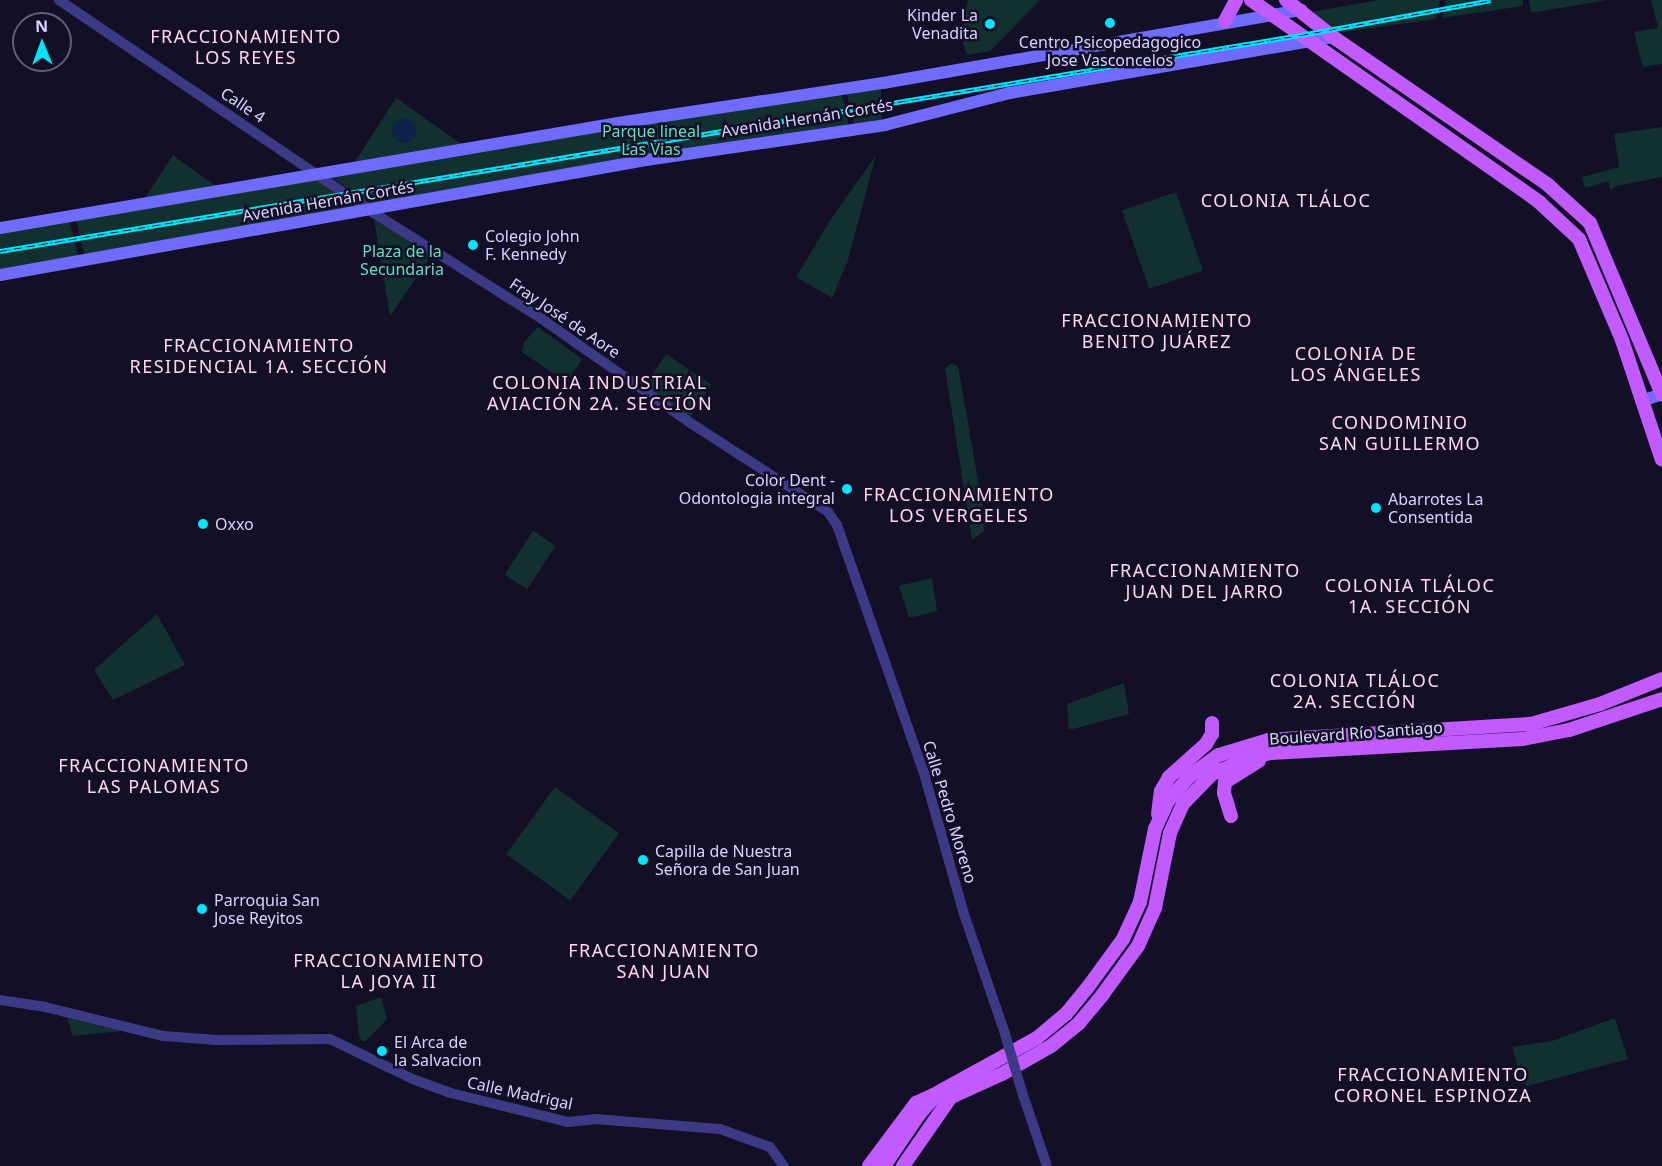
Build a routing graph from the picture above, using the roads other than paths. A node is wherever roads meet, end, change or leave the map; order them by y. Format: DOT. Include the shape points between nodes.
graph roads {
  1 [pos="59,0"];
  2 [pos="1236,0"];
  3 [pos="1251,0"];
  4 [pos="1286,0"];
  5 [pos="1302,10"];
  6 [pos="1272,13"];
  7 [pos="1226,21"];
  8 [pos="1333,37"];
  9 [pos="1310,41"];
  10 [pos="320,175"];
  11 [pos="369,210"];
  12 [pos="0,228"];
  13 [pos="0,274"];
  14 [pos="1662,394"];
  15 [pos="1641,401"];
  16 [pos="1662,460"];
  17 [pos="792,488"];
  18 [pos="1662,679"];
  19 [pos="1662,699"];
  20 [pos="1212,723"];
  21 [pos="1272,753"];
  22 [pos="1231,816"];
  23 [pos="1155,829"];
  24 [pos="0,1000"];
  25 [pos="939,1092"];
  26 [pos="784,1166"];
  27 [pos="868,1166"];
  28 [pos="884,1166"];
  29 [pos="903,1166"];
  30 [pos="1047,1166"];
  1 -- 10 [label="street, Calle 4"];
  2 -- 7 [label="main road"];
  3 -- 6 [label="main road"];
  4 -- 5 [label="main road"];
  5 -- 6 [label="main road, Avenida Hernán Cortés"];
  5 -- 8 [label="main road"];
  6 -- 7 [label="main road, Avenida Hernán Cortés"];
  6 -- 9 [label="main road"];
  7 -- 10 [label="main road, Avenida Hernán Cortés"];
  8 -- 9 [label="main road, Avenida Hernán Cortés"];
  8 -- 14 [label="main road" via="1548,185 1590,224"];
  9 -- 11 [label="main road, Avenida Hernán Cortés" via="1010,93 885,125 646,160"];
  9 -- 15 [label="main road" via="1561,219 1579,239 1622,340"];
  10 -- 11 [label="street, Fray José de Aore"];
  10 -- 12 [label="main road, Avenida Hernán Cortés"];
  11 -- 13 [label="main road, Avenida Hernán Cortés"];
  11 -- 17 [label="street, Fray José de Aore" via="539,317"];
  14 -- 15 [label="main road"];
  15 -- 16 [label="main road"];
  17 -- 30 [label="street, Calle Pedro Moreno, bridge" via="828,512 837,525 923,770 961,903"];
  18 -- 23 [label="main road, Boulevard Río Santiago" via="1591,707 1532,724 1299,737 1245,745 1220,755 1191,775 1168,801"];
  19 -- 21 [label="main road, Boulevard Río Santiago" via="1569,730 1523,739"];
  20 -- 23 [label="main road" via="1212,734 1206,744 1168,777 1161,791"];
  21 -- 22 [label="main road" via="1225,782 1224,794"];
  21 -- 29 [label="main road, Boulevard Río Santiago" via="1212,774 1183,804 1170,833 1155,908 1138,946 1079,1023 1051,1046 951,1097"];
  23 -- 25 [label="main road, Boulevard Río Santiago" via="1140,902 1123,939 1066,1014 1037,1038"];
  24 -- 26 [label="street, Calle Madrigal" via="51,1008 163,1036 217,1040 330,1039 451,1094 568,1122 595,1119 720,1130 770,1147"];
  25 -- 27 [label="main road" via="916,1103"];
  25 -- 28 [label="main road, Boulevard Río Santiago"];
}
